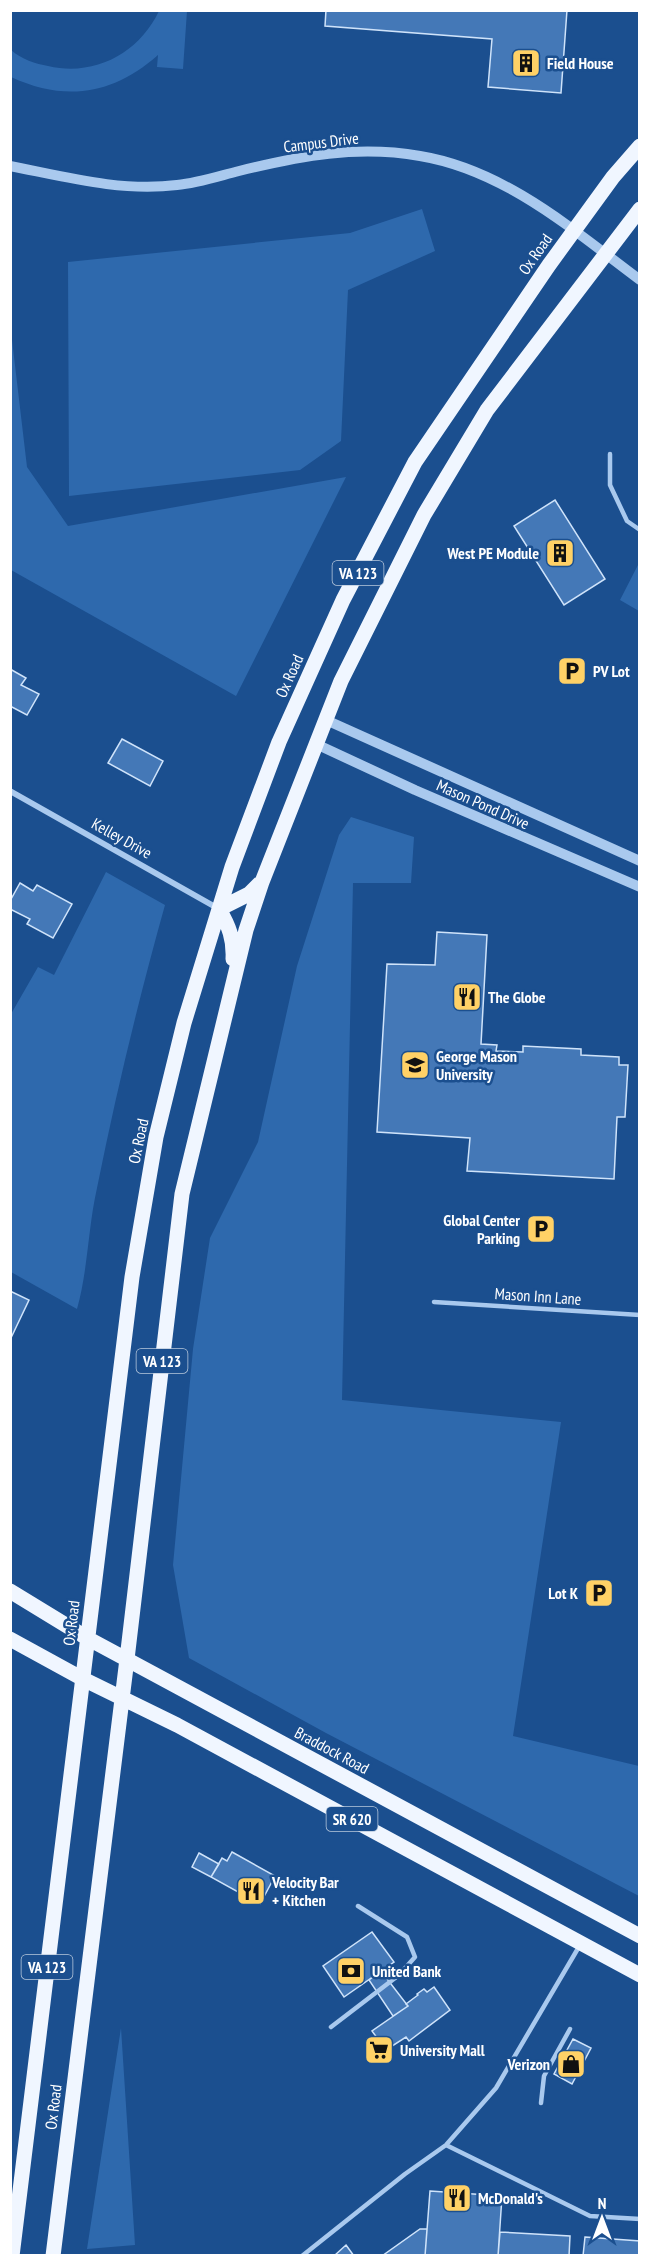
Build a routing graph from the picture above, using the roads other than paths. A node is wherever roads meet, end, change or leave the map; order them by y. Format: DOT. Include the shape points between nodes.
graph roads {
  1 [pos="639,146"];
  2 [pos="10,166"];
  3 [pos="639,209"];
  4 [pos="639,280"];
  5 [pos="610,454"];
  6 [pos="639,530"];
  7 [pos="326,720"];
  8 [pos="316,744"];
  9 [pos="10,791"];
  10 [pos="639,861"];
  11 [pos="261,882"];
  12 [pos="639,887"];
  13 [pos="219,909"];
  14 [pos="231,992"];
  15 [pos="434,1302"];
  16 [pos="639,1315"];
  17 [pos="10,1591"];
  18 [pos="87,1638"];
  19 [pos="10,1639"];
  20 [pos="127,1659"];
  21 [pos="83,1679"];
  22 [pos="122,1698"];
  23 [pos="358,1906"];
  24 [pos="639,1936"];
  25 [pos="581,1943"];
  26 [pos="639,1975"];
  27 [pos="331,2027"];
  28 [pos="570,2029"];
  29 [pos="541,2103"];
  30 [pos="446,2145"];
  31 [pos="639,2219"];
  32 [pos="12,2256"];
  33 [pos="53,2256"];
  34 [pos="302,2256"];
  1 -- 13 [label="main road, Ox Road / VA 123" via="549,265 415,462 343,600 279,742"];
  2 -- 4 [label="street, Campus Drive" via="149,188 193,183 322,153 368,151 420,156 472,171 517,192"];
  3 -- 7 [label="main road, Ox Road / VA 123" via="487,410 424,515 341,681"];
  5 -- 6 [label="lane" via="610,485 627,521"];
  7 -- 8 [label="main road, Ox Road / VA 123"];
  7 -- 10 [label="street, Mason Pond Drive"];
  8 -- 11 [label="main road, Ox Road / VA 123"];
  8 -- 12 [label="street, Mason Pond Drive"];
  9 -- 13 [label="street, Kelley Drive"];
  11 -- 13 [label="main road" via="249,894"];
  11 -- 14 [label="main road, Ox Road / VA 123"];
  13 -- 14 [label="main road" via="234,944"];
  13 -- 18 [label="main road, Ox Road / VA 123" via="184,1023 156,1137 141,1221"];
  14 -- 20 [label="main road, Ox Road / VA 123" via="182,1194"];
  15 -- 16 [label="lane, Mason Inn Lane"];
  17 -- 18 [label="main road, Braddock Road / SR 620"];
  18 -- 20 [label="main road, Braddock Road / SR 620"];
  18 -- 21 [label="main road, Ox Road / VA 123"];
  19 -- 21 [label="main road, SR 620"];
  20 -- 22 [label="main road, Ox Road / VA 123"];
  20 -- 24 [label="main road, Braddock Road / SR 620"];
  21 -- 22 [label="main road, SR 620"];
  21 -- 32 [label="main road, Ox Road / VA 123"];
  22 -- 25 [label="main road, SR 620"];
  22 -- 33 [label="main road, Ox Road / VA 123"];
  23 -- 27 [label="lane" via="407,1937 414,1957 399,1975"];
  25 -- 26 [label="main road, SR 620"];
  25 -- 30 [label="lane" via="496,2088"];
  28 -- 29 [label="lane" via="544,2076"];
  30 -- 31 [label="lane" via="590,2216"];
  30 -- 34 [label="lane"];
}
